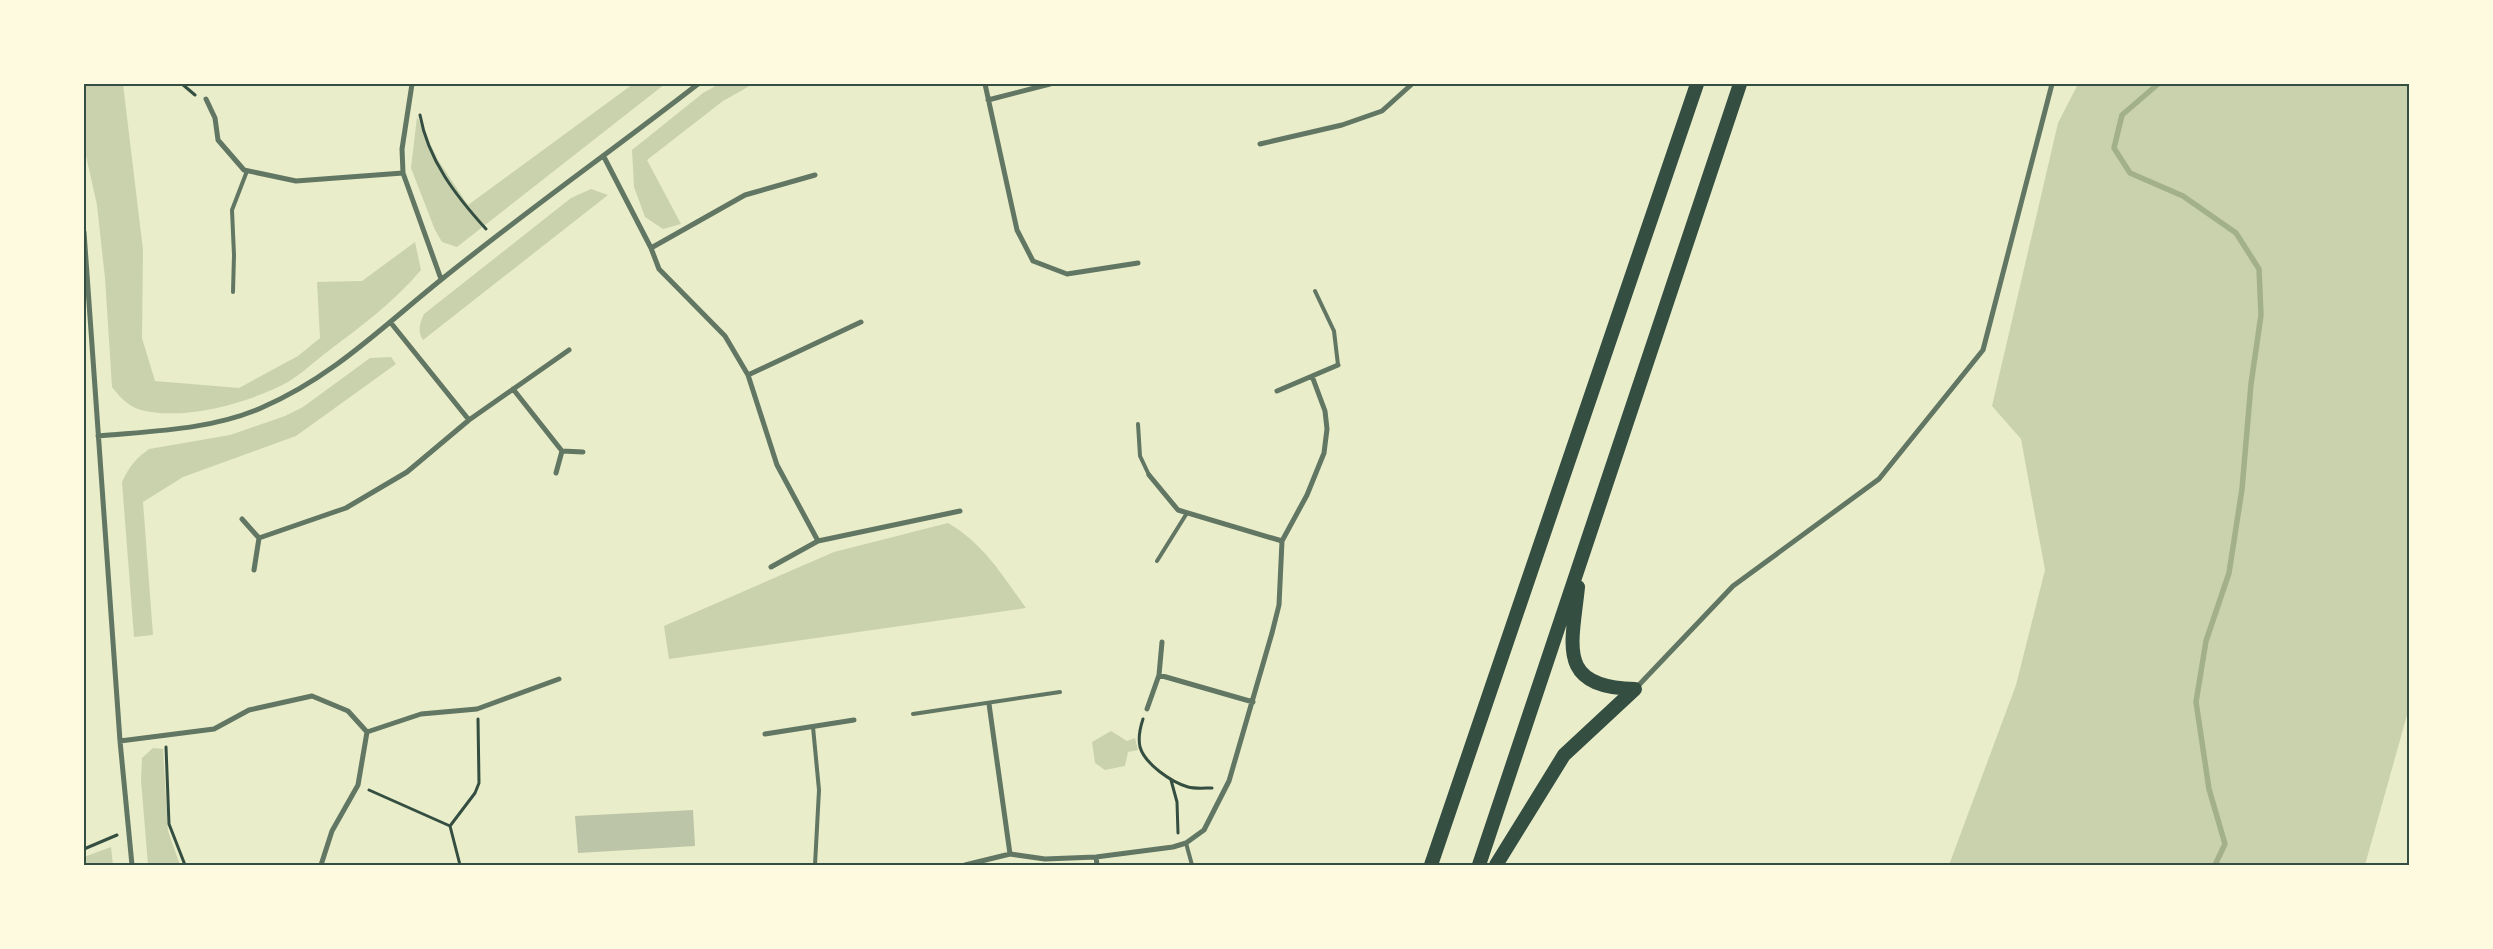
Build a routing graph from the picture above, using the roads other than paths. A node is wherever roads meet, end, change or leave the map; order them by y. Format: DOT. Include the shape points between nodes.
graph roads {
  1 [pos="412,84"];
  2 [pos="698,84"];
  3 [pos="985,84"];
  4 [pos="1050,84"];
  5 [pos="1412,84"];
  6 [pos="1697,84"];
  7 [pos="1740,84"];
  8 [pos="2052,84"];
  9 [pos="206,98"];
  10 [pos="988,100"];
  11 [pos="1260,144"];
  12 [pos="604,156"];
  13 [pos="247,171"];
  14 [pos="403,173"];
  15 [pos="815,175"];
  16 [pos="84,232"];
  17 [pos="651,248"];
  18 [pos="1138,263"];
  19 [pos="441,279"];
  20 [pos="1315,291"];
  21 [pos="233,292"];
  22 [pos="861,322"];
  23 [pos="391,323"];
  24 [pos="568,350"];
  25 [pos="1338,365"];
  26 [pos="748,375"];
  27 [pos="1312,376"];
  28 [pos="513,389"];
  29 [pos="1277,391"];
  30 [pos="469,420"];
  31 [pos="1138,424"];
  32 [pos="98,436"];
  33 [pos="562,451"];
  34 [pos="583,452"];
  35 [pos="556,473"];
  36 [pos="1150,474"];
  37 [pos="960,511"];
  38 [pos="1187,513"];
  39 [pos="242,519"];
  40 [pos="259,538"];
  41 [pos="818,541"];
  42 [pos="1282,541"];
  43 [pos="1157,561"];
  44 [pos="1580,562"];
  45 [pos="771,567"];
  46 [pos="254,570"];
  47 [pos="1162,642"];
  48 [pos="1159,675"];
  49 [pos="560,679"];
  50 [pos="1635,688"];
  51 [pos="1060,692"];
  52 [pos="1252,702"];
  53 [pos="989,704"];
  54 [pos="1147,709"];
  55 [pos="913,714"];
  56 [pos="854,720"];
  57 [pos="813,727"];
  58 [pos="366,732"];
  59 [pos="764,734"];
  60 [pos="120,741"];
  61 [pos="1186,843"];
  62 [pos="1010,854"];
  63 [pos="1096,857"];
  64 [pos="132,865"];
  65 [pos="321,865"];
  66 [pos="815,865"];
  67 [pos="965,865"];
  68 [pos="1096,865"];
  69 [pos="1192,865"];
  70 [pos="1431,865"];
  71 [pos="1478,865"];
  72 [pos="1496,865"];
  1 -- 14 [label="street" via="402,149"];
  2 -- 12 [label="street"];
  3 -- 10 [label="street"];
  4 -- 10 [label="street"];
  5 -- 11 [label="street" via="1382,111 1342,125"];
  6 -- 70 [label="highway"];
  7 -- 44 [label="highway"];
  8 -- 50 [label="street" via="1983,350 1879,479 1733,586"];
  9 -- 13 [label="street" via="215,118 218,140"];
  10 -- 18 [label="street" via="1017,230 1033,261 1067,274"];
  12 -- 17 [label="street"];
  12 -- 19 [label="street"];
  13 -- 14 [label="street" via="296,181"];
  13 -- 21 [label="lane" via="232,210"];
  14 -- 19 [label="street"];
  15 -- 17 [label="street" via="745,195"];
  16 -- 32 [label="street"];
  17 -- 26 [label="street" via="659,269 725,336"];
  19 -- 23 [label="street"];
  20 -- 25 [label="lane" via="1334,331"];
  22 -- 26 [label="street"];
  23 -- 30 [label="street"];
  23 -- 32 [label="street" via="319,379 260,409 209,425"];
  24 -- 28 [label="street"];
  25 -- 27 [label="street"];
  26 -- 41 [label="street" via="777,465"];
  27 -- 29 [label="street"];
  27 -- 42 [label="street" via="1327,429 1324,453 1308,495"];
  28 -- 30 [label="street"];
  28 -- 33 [label="street"];
  30 -- 40 [label="street" via="407,472 346,508"];
  31 -- 36 [label="lane" via="1140,456"];
  32 -- 60 [label="street"];
  33 -- 34 [label="street"];
  33 -- 35 [label="street"];
  36 -- 38 [label="street" via="1178,510"];
  37 -- 41 [label="street"];
  38 -- 42 [label="street"];
  38 -- 43 [label="lane"];
  39 -- 40 [label="street"];
  40 -- 46 [label="street"];
  41 -- 45 [label="street"];
  42 -- 52 [label="street" via="1279,605"];
  44 -- 50 [label="highway" via="1572,650 1579,670 1609,688"];
  44 -- 71 [label="highway"];
  47 -- 48 [label="street"];
  48 -- 52 [label="street"];
  48 -- 54 [label="street"];
  49 -- 58 [label="street" via="477,708 421,714"];
  50 -- 72 [label="highway" via="1564,755"];
  51 -- 53 [label="lane"];
  52 -- 61 [label="street" via="1229,781 1204,830"];
  53 -- 55 [label="lane"];
  53 -- 62 [label="street"];
  56 -- 57 [label="street"];
  57 -- 59 [label="street"];
  57 -- 66 [label="lane" via="819,790"];
  58 -- 60 [label="street" via="348,711 312,696 249,710 214,729"];
  58 -- 65 [label="street" via="358,785 332,831"];
  60 -- 64 [label="street"];
  61 -- 63 [label="street"];
  61 -- 69 [label="lane"];
  62 -- 63 [label="street" via="1045,859"];
  62 -- 67 [label="street"];
  63 -- 68 [label="street"];
}
